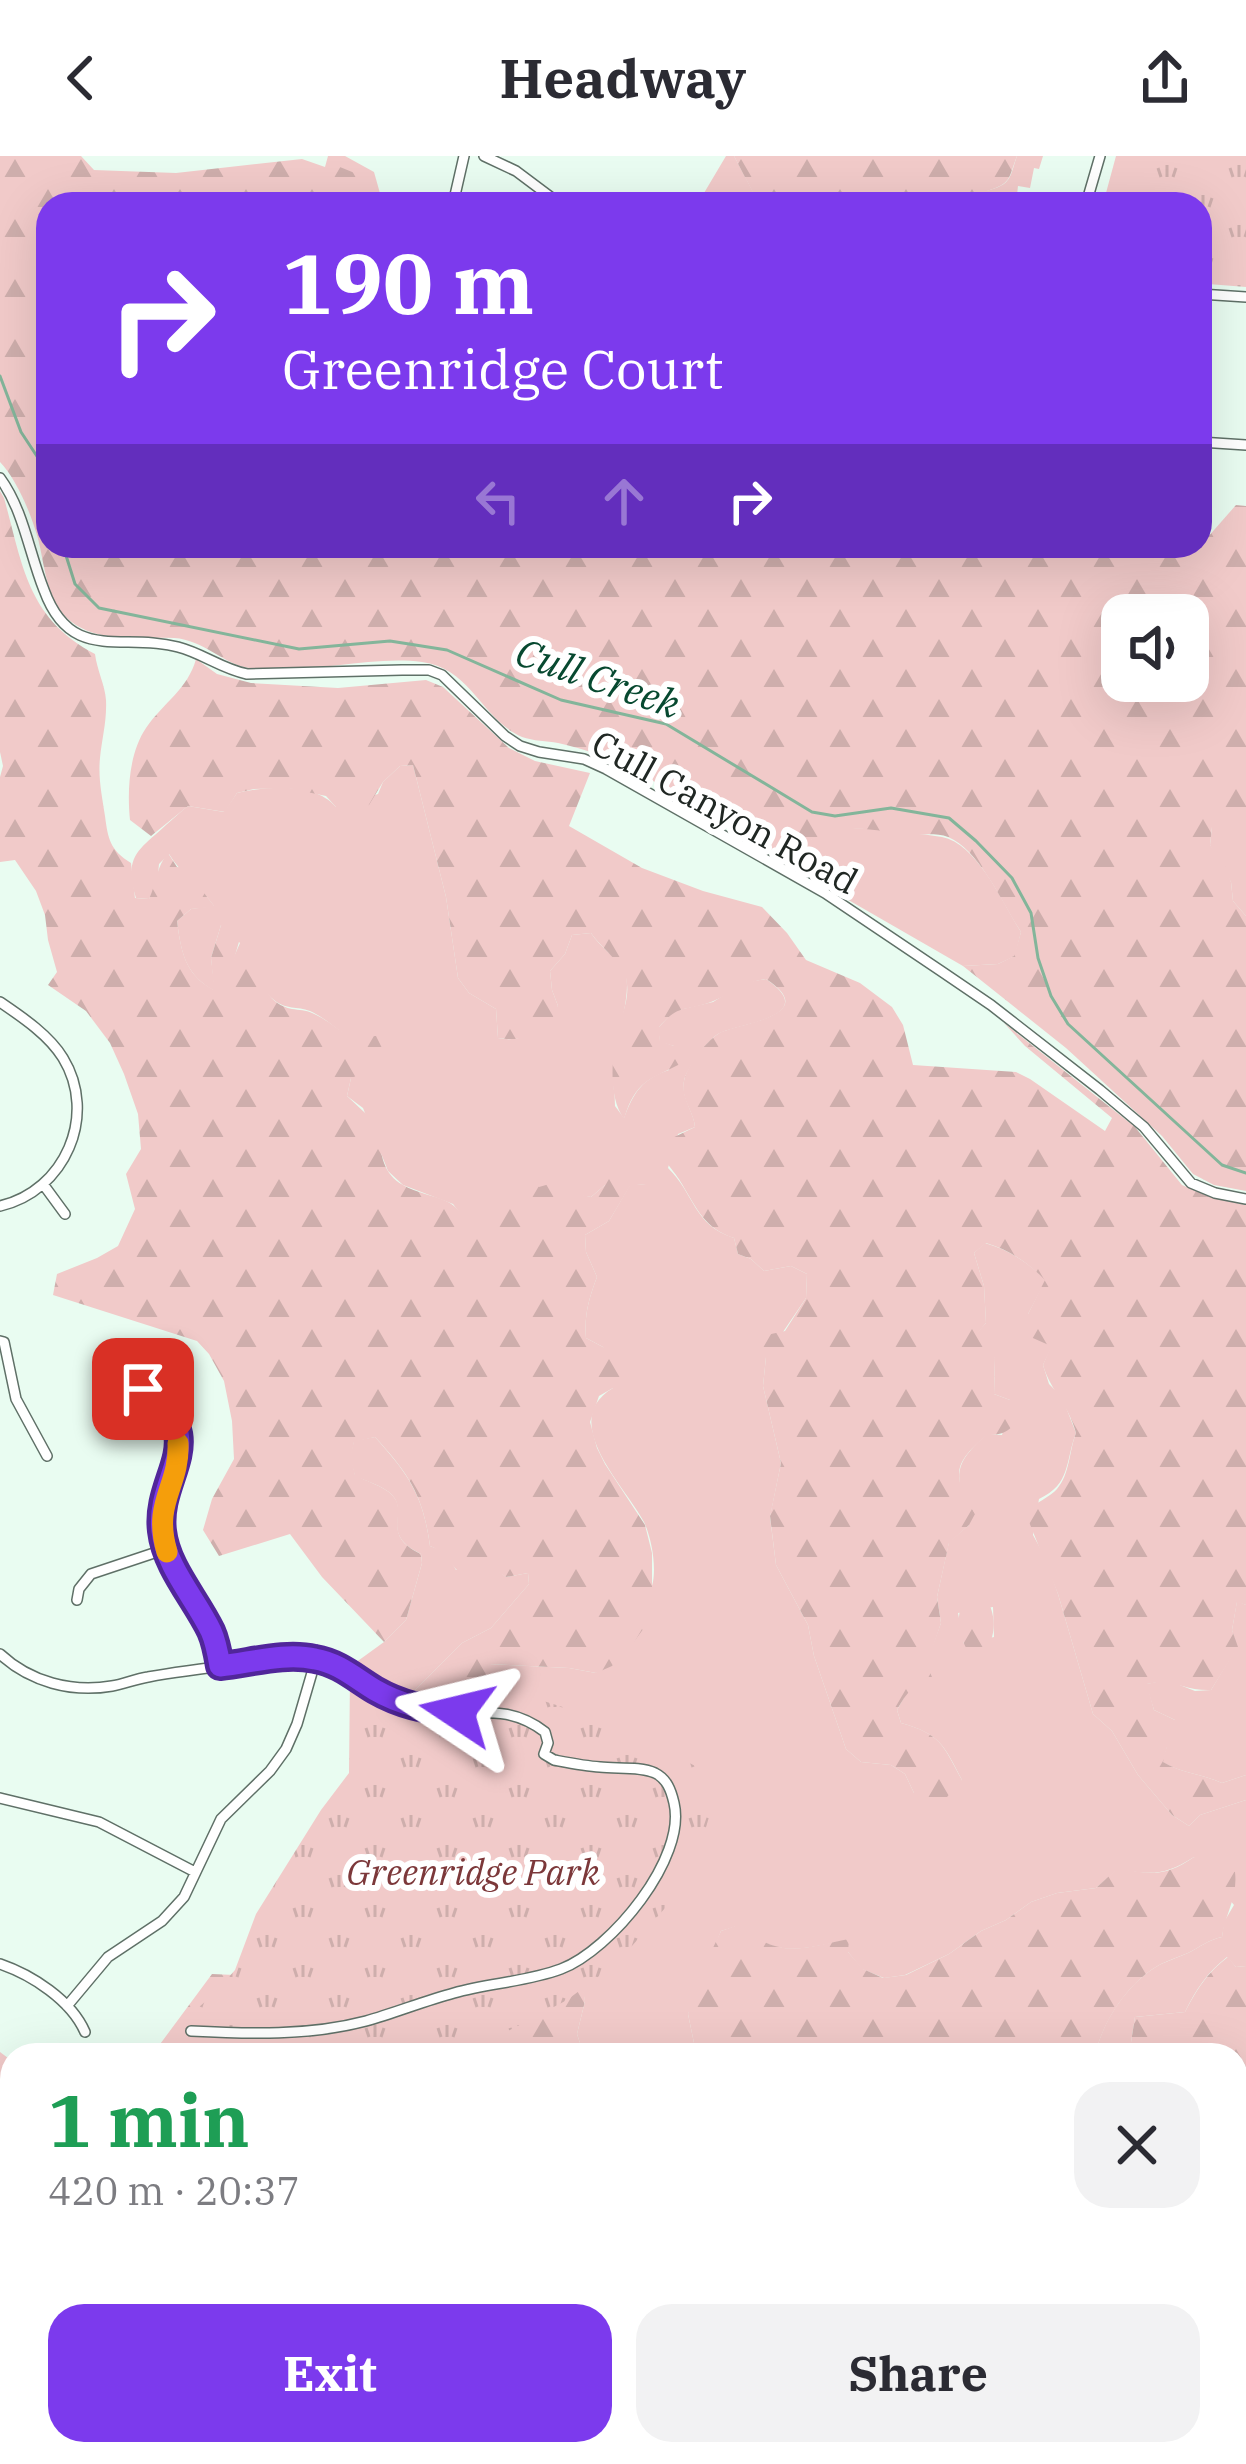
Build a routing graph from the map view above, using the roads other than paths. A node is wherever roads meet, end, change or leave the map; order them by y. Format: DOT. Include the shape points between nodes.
graph roads {
  1 [pos="464,156"];
  2 [pos="484,156"];
  3 [pos="1100,156"];
  4 [pos="456,192"];
  5 [pos="544,192"];
  6 [pos="1090,192"];
  7 [pos="1212,295"];
  8 [pos="1246,297"];
  9 [pos="1212,443"];
  10 [pos="1246,445"];
  11 [pos="0,478"];
  12 [pos="1,1006"];
  13 [pos="44,1184"];
  14 [pos="1246,1199"];
  15 [pos="0,1206"];
  16 [pos="65,1214"];
  17 [pos="0,1341"];
  18 [pos="143,1389"];
  19 [pos="47,1456"];
  20 [pos="166,1550"];
  21 [pos="77,1600"];
  22 [pos="0,1654"];
  23 [pos="316,1659"];
  24 [pos="220,1666"];
  25 [pos="0,1798"];
  26 [pos="195,1872"];
  27 [pos="0,1964"];
  28 [pos="67,2006"];
  29 [pos="191,2031"];
  30 [pos="85,2032"];
  1 -- 4 [label="street"];
  2 -- 5 [label="street"];
  3 -- 6 [label="street"];
  7 -- 8 [label="street"];
  9 -- 10 [label="street"];
  11 -- 14 [label="street, Cull Canyon Road" via="51,608 80,634 176,646 247,674 442,674 520,746 606,769 825,893 992,1005 1100,1090 1191,1183"];
  12 -- 13 [label="street" via="53,1045 74,1082 72,1142"];
  13 -- 15 [label="street"];
  13 -- 16 [label="street"];
  17 -- 19 [label="street" via="16,1399"];
  18 -- 20 [label="street" via="160,1400 178,1435 161,1518"];
  20 -- 21 [label="street" via="91,1574"];
  20 -- 24 [label="street" via="212,1632"];
  22 -- 24 [label="street" via="45,1681 83,1688"];
  23 -- 24 [label="street"];
  23 -- 26 [label="street" via="286,1749 221,1820"];
  23 -- 29 [label="street" via="417,1708 520,1717 545,1732 544,1754 554,1760 654,1773 669,1784 675,1832 654,1881 628,1914 566,1968 364,2021 303,2031"];
  25 -- 26 [label="street" via="99,1822"];
  26 -- 28 [label="street" via="174,1909 108,1957"];
  27 -- 28 [label="street"];
  28 -- 30 [label="street"];
}
